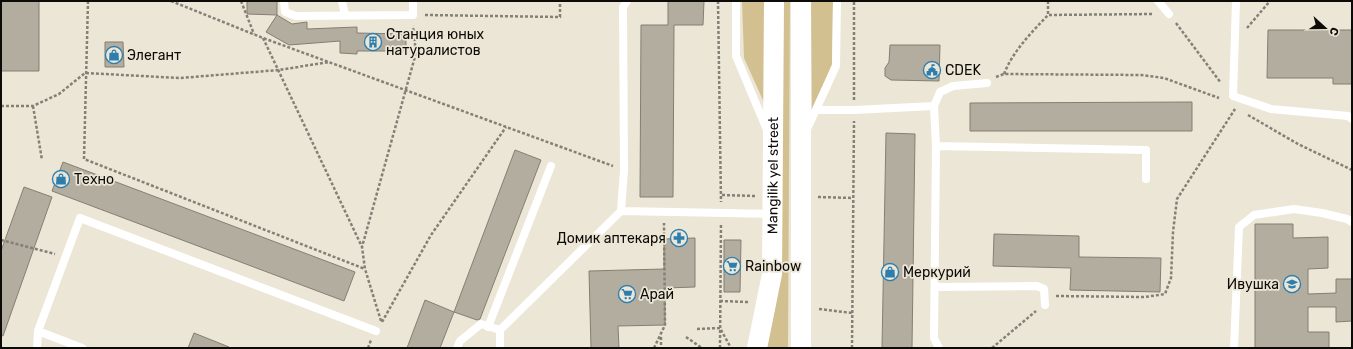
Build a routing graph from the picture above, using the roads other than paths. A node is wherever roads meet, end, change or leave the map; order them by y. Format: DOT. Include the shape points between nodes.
graph roads {
  1 [pos="284,1"];
  2 [pos="342,1"];
  3 [pos="413,1"];
  4 [pos="627,1"];
  5 [pos="736,1"];
  6 [pos="774,1"];
  7 [pos="800,1"];
  8 [pos="837,1"];
  9 [pos="1158,1"];
  10 [pos="1236,1"];
  11 [pos="1169,14"];
  12 [pos="345,15"];
  13 [pos="987,83"];
  14 [pos="934,106"];
  15 [pos="816,110"];
  16 [pos="1352,119"];
  17 [pos="800,145"];
  18 [pos="773,146"];
  19 [pos="936,146"];
  20 [pos="551,166"];
  21 [pos="1146,179"];
  22 [pos="621,211"];
  23 [pos="773,214"];
  24 [pos="1352,222"];
  25 [pos="935,287"];
  26 [pos="1046,301"];
  27 [pos="488,326"];
  28 [pos="500,330"];
  29 [pos="38,331"];
  30 [pos="376,331"];
  31 [pos="37,348"];
  32 [pos="82,348"];
  33 [pos="457,348"];
  34 [pos="500,348"];
  35 [pos="756,348"];
  36 [pos="801,348"];
  37 [pos="939,348"];
  38 [pos="1234,348"];
  1 -- 12 [label="lane" via="285,12 296,16"];
  2 -- 12 [label="lane"];
  3 -- 12 [label="lane" via="413,15"];
  4 -- 22 [label="lane" via="623,7 624,170"];
  5 -- 18 [label="lane" via="736,56"];
  6 -- 18 [label="street, Mangilik yel street"];
  7 -- 17 [label="street, Mangilik yel street"];
  8 -- 15 [label="lane" via="836,66"];
  9 -- 11 [label="lane"];
  10 -- 16 [label="lane" via="1233,96 1271,109 1348,116"];
  13 -- 14 [label="lane" via="953,86 940,92"];
  14 -- 15 [label="lane"];
  14 -- 19 [label="lane"];
  15 -- 17 [label="lane"];
  17 -- 36 [label="street, Mangilik yel street"];
  18 -- 23 [label="street, Mangilik yel street"];
  19 -- 21 [label="lane" via="1146,150"];
  19 -- 25 [label="lane"];
  20 -- 27 [label="lane"];
  22 -- 23 [label="lane"];
  22 -- 28 [label="lane"];
  23 -- 35 [label="street, Mangilik yel street" via="772,274"];
  24 -- 38 [label="lane" via="1322,213 1294,209 1254,215 1239,227"];
  25 -- 26 [label="lane" via="1037,286 1044,289"];
  25 -- 37 [label="lane" via="934,338"];
  27 -- 28 [label="lane"];
  27 -- 33 [label="lane" via="481,324 460,341"];
  28 -- 34 [label="lane"];
  29 -- 30 [label="lane" via="80,218"];
  29 -- 31 [label="lane"];
  29 -- 32 [label="lane"];
}
